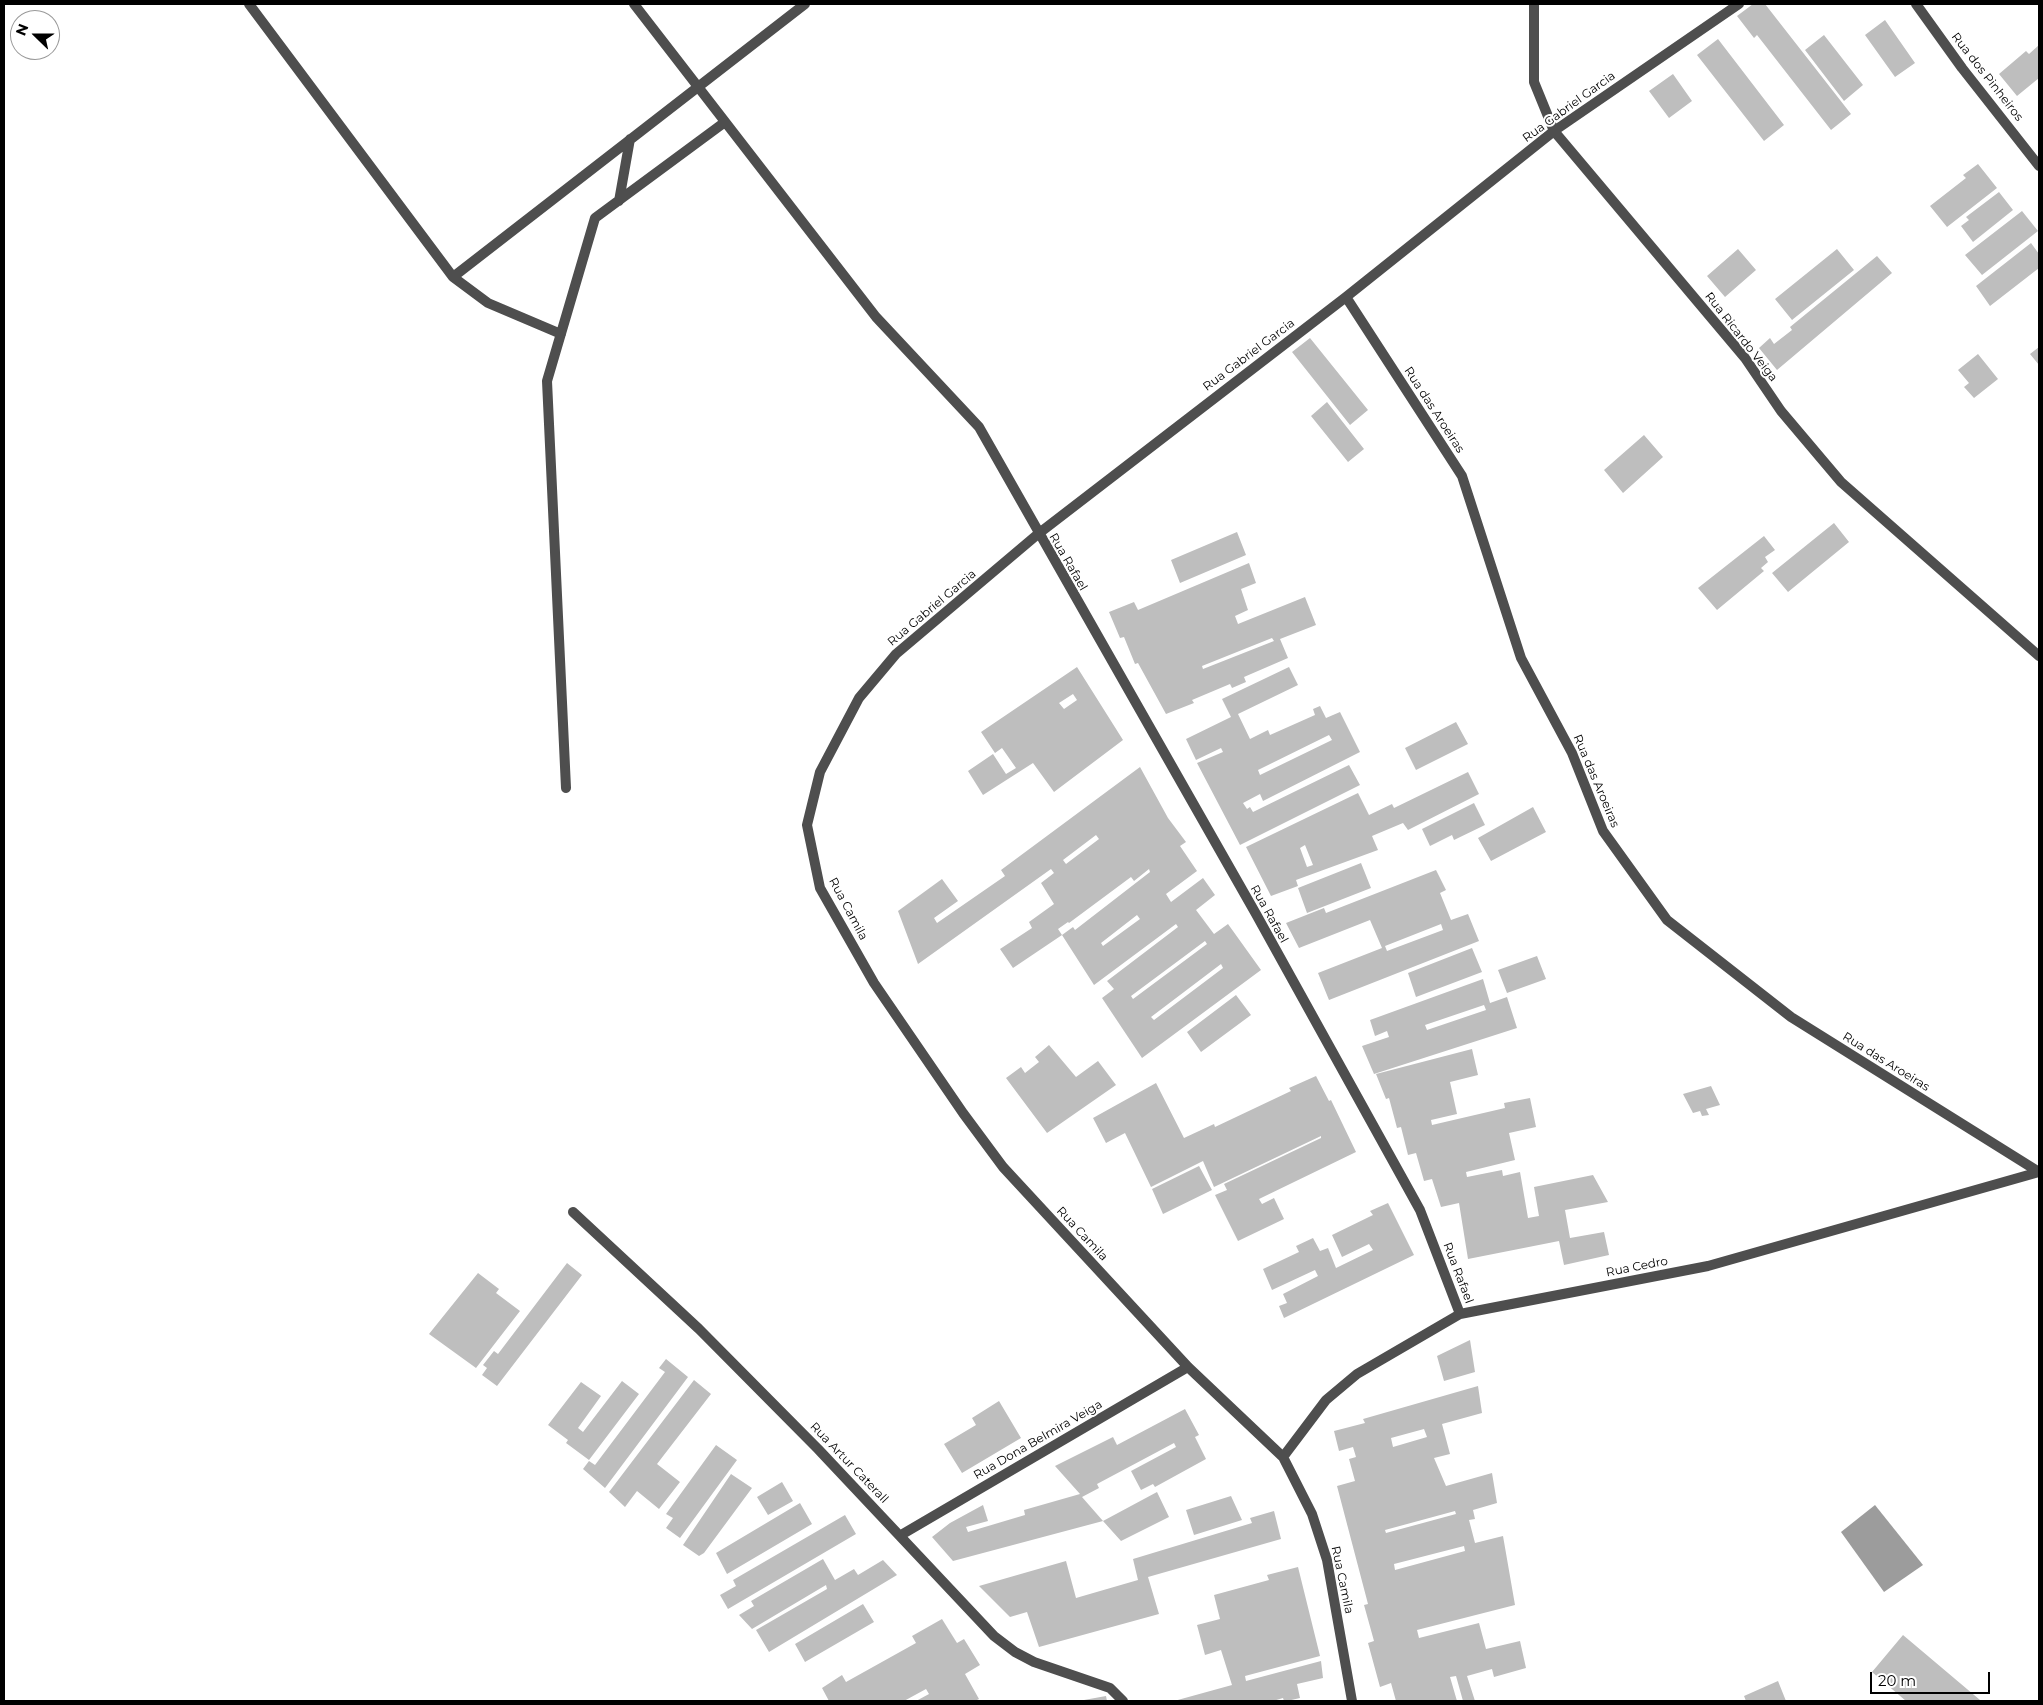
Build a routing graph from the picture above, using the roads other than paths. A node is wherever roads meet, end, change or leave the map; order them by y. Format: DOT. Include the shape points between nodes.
graph roads {
  1 [pos="249,4"];
  2 [pos="634,4"];
  3 [pos="805,4"];
  4 [pos="1534,4"];
  5 [pos="1739,4"];
  6 [pos="1916,4"];
  7 [pos="698,87"];
  8 [pos="725,122"];
  9 [pos="1554,131"];
  10 [pos="630,140"];
  11 [pos="2039,166"];
  12 [pos="619,201"];
  13 [pos="453,277"];
  14 [pos="1346,297"];
  15 [pos="561,334"];
  16 [pos="1038,534"];
  17 [pos="2039,656"];
  18 [pos="820,772"];
  19 [pos="566,788"];
  20 [pos="2039,1172"];
  21 [pos="573,1212"];
  22 [pos="1460,1314"];
  23 [pos="1188,1367"];
  24 [pos="1283,1457"];
  25 [pos="901,1535"];
  26 [pos="1124,1701"];
  27 [pos="1352,1701"];
  1 -- 13 [label="street"];
  2 -- 7 [label="street, Rua Rafael"];
  3 -- 7 [label="street"];
  4 -- 9 [label="street, Rua Ricardo Veiga" via="1534,82"];
  5 -- 9 [label="street, Rua Gabriel Garcia"];
  6 -- 11 [label="street, Rua dos Pinheiros"];
  7 -- 8 [label="street, Rua Rafael"];
  7 -- 10 [label="street"];
  8 -- 12 [label="street"];
  8 -- 16 [label="street, Rua Rafael" via="876,317 979,427"];
  9 -- 14 [label="street, Rua Gabriel Garcia"];
  9 -- 17 [label="street, Rua Ricardo Veiga" via="1745,358 1781,411 1841,482"];
  10 -- 12 [label="street"];
  10 -- 13 [label="street"];
  12 -- 15 [label="street" via="595,218"];
  13 -- 15 [label="street" via="488,303"];
  14 -- 16 [label="street, Rua Gabriel Garcia"];
  14 -- 20 [label="street, Rua das Aroeiras" via="1462,476 1521,658 1572,753 1603,831 1667,920 1791,1017"];
  15 -- 19 [label="street" via="547,381"];
  16 -- 18 [label="street, Rua Gabriel Garcia" via="896,654 859,698"];
  16 -- 22 [label="street, Rua Rafael" via="1251,905 1420,1210"];
  18 -- 23 [label="street, Rua Camila" via="807,825 820,888 874,983 1003,1167"];
  20 -- 22 [label="street, Rua Cedro" via="1708,1266"];
  21 -- 25 [label="street, Rua Artur Caterall" via="698,1329"];
  22 -- 24 [label="street, Rua Cedro" via="1357,1374 1326,1400"];
  23 -- 24 [label="street, Rua Camila"];
  23 -- 25 [label="street, Rua Dona Belmira Veiga"];
  24 -- 27 [label="street, Rua Camila" via="1312,1514 1327,1560"];
  25 -- 26 [label="street, Rua Artur Caterall" via="994,1636 1015,1652 1034,1662 1110,1688"];
}
